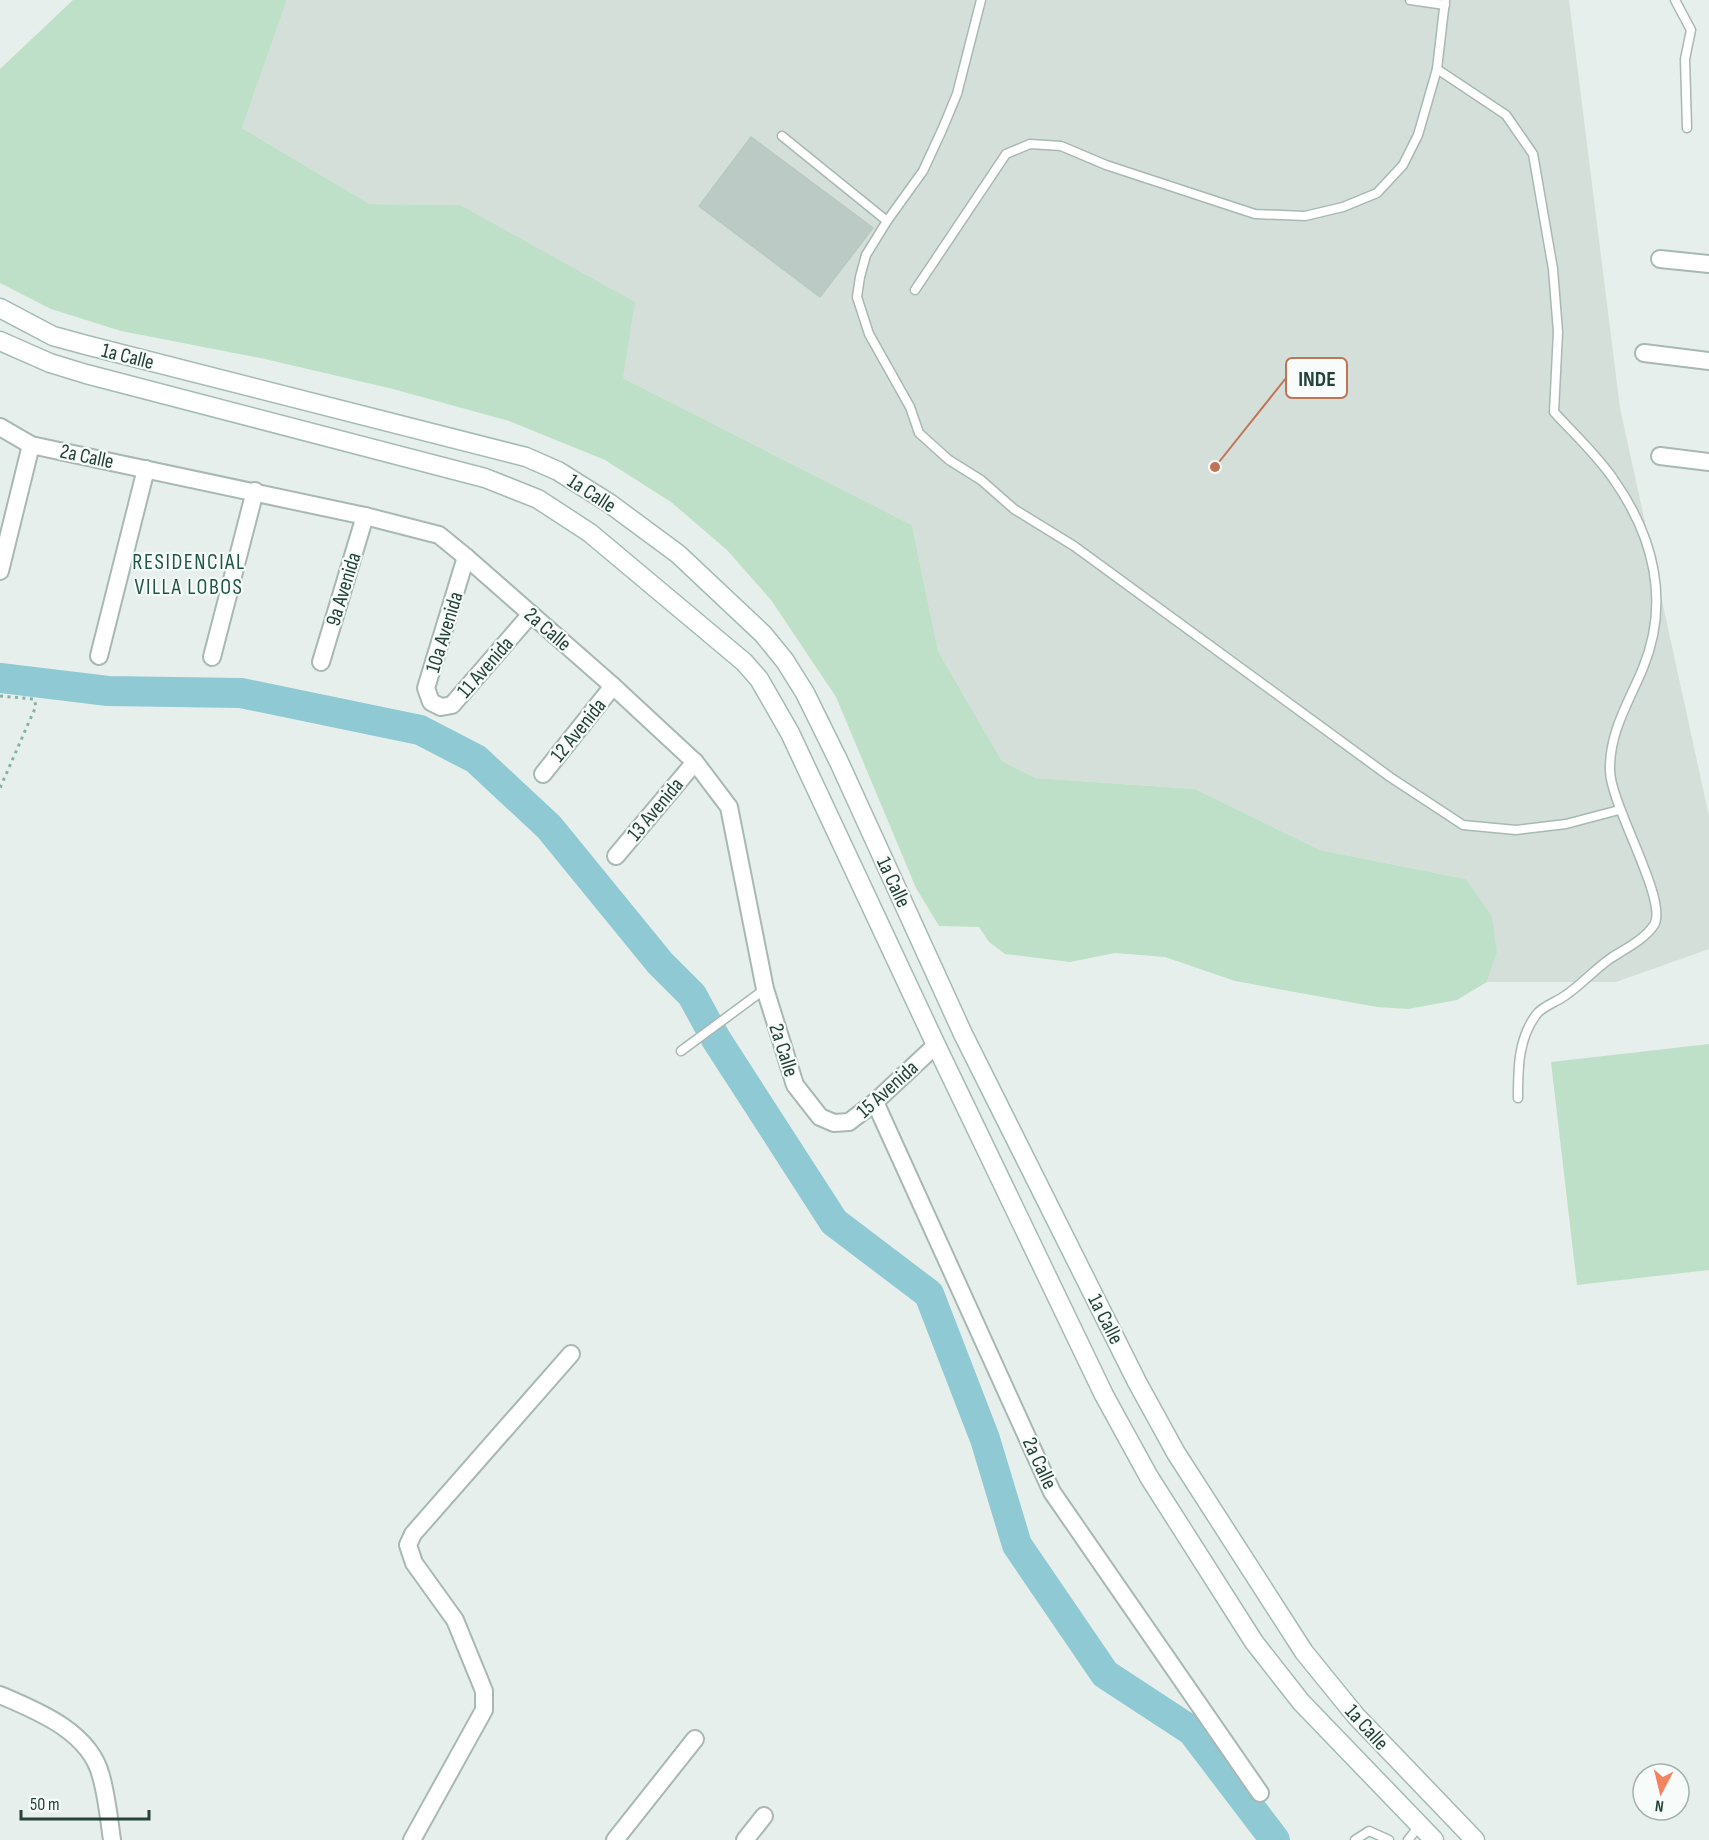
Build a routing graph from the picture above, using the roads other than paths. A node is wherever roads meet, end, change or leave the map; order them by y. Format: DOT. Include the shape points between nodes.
graph roads {
  1 [pos="981,0"];
  2 [pos="1410,0"];
  3 [pos="1675,0"];
  4 [pos="1445,2"];
  5 [pos="1437,69"];
  6 [pos="1687,128"];
  7 [pos="782,136"];
  8 [pos="886,220"];
  9 [pos="1660,259"];
  10 [pos="1709,264"];
  11 [pos="915,290"];
  12 [pos="0,308"];
  13 [pos="0,341"];
  14 [pos="1644,353"];
  15 [pos="1709,361"];
  16 [pos="2,431"];
  17 [pos="31,445"];
  18 [pos="1660,456"];
  19 [pos="1709,462"];
  20 [pos="146,469"];
  21 [pos="255,491"];
  22 [pos="365,516"];
  23 [pos="466,557"];
  24 [pos="0,571"];
  25 [pos="531,614"];
  26 [pos="99,656"];
  27 [pos="212,657"];
  28 [pos="321,662"];
  29 [pos="613,686"];
  30 [pos="434,705"];
  31 [pos="694,762"];
  32 [pos="543,774"];
  33 [pos="1619,810"];
  34 [pos="616,856"];
  35 [pos="765,989"];
  36 [pos="936,1045"];
  37 [pos="681,1051"];
  38 [pos="1518,1098"];
  39 [pos="875,1102"];
  40 [pos="834,1123"];
  41 [pos="571,1354"];
  42 [pos="0,1695"];
  43 [pos="695,1739"];
  44 [pos="1260,1793"];
  45 [pos="764,1816"];
  46 [pos="1420,1825"];
  47 [pos="112,1840"];
  48 [pos="412,1840"];
  49 [pos="615,1840"];
  50 [pos="745,1840"];
  51 [pos="1355,1840"];
  52 [pos="1389,1840"];
  53 [pos="1408,1840"];
  54 [pos="1434,1840"];
  55 [pos="1475,1840"];
  1 -- 8 [label="lane" via="957,94 942,130 923,171"];
  2 -- 4 [label="lane"];
  3 -- 6 [label="lane" via="1691,30 1685,59"];
  4 -- 5 [label="lane"];
  5 -- 11 [label="lane" via="1418,135 1403,165 1377,193 1305,216 1255,214 1061,147 1030,144 1006,154"];
  5 -- 33 [label="lane" via="1506,115 1533,154 1553,269 1558,332 1554,412 1614,479 1638,520 1657,580 1657,617 1644,667 1614,734 1610,772"];
  7 -- 8 [label="lane"];
  8 -- 33 [label="lane" via="866,255 857,297 869,334 910,407 919,433 949,460 981,480 1014,509 1074,546 1390,777 1463,825 1516,830 1566,824"];
  9 -- 10 [label="street"];
  12 -- 55 [label="main road, 1a Calle" via="45,333 86,345 526,457 558,471 609,503 669,547 764,634 785,661 822,727 963,1034 1176,1453 1304,1652 1356,1716"];
  13 -- 36 [label="main road, 1a Calle" via="86,374 485,478 538,499 590,533 744,662 759,679 808,768"];
  14 -- 15 [label="street"];
  16 -- 17 [label="street, 2a Calle"];
  17 -- 20 [label="street, 2a Calle"];
  17 -- 24 [label="street"];
  18 -- 19 [label="street"];
  20 -- 21 [label="street, 2a Calle"];
  20 -- 26 [label="street"];
  21 -- 22 [label="street, 2a Calle"];
  21 -- 27 [label="street"];
  22 -- 23 [label="street, 2a Calle" via="439,536"];
  22 -- 28 [label="street, 9a Avenida"];
  23 -- 25 [label="street, 2a Calle"];
  23 -- 30 [label="street, 10a Avenida" via="426,688"];
  25 -- 29 [label="street, 2a Calle"];
  25 -- 30 [label="street, 11 Avenida" via="452,705"];
  29 -- 31 [label="street, 2a Calle"];
  29 -- 32 [label="street, 12 Avenida"];
  31 -- 34 [label="street, 13 Avenida"];
  31 -- 35 [label="street, 2a Calle" via="729,807"];
  33 -- 38 [label="lane" via="1653,890 1659,915 1640,939 1536,1013 1518,1060"];
  35 -- 37 [label="lane"];
  35 -- 40 [label="street, 2a Calle" via="795,1085 814,1112"];
  36 -- 39 [label="street, 15 Avenida"];
  36 -- 46 [label="main road, 1a Calle" via="1104,1395 1179,1527 1254,1642 1301,1702"];
  39 -- 40 [label="street, 15 Avenida" via="849,1122"];
  39 -- 44 [label="street, 2a Calle" via="1052,1492"];
  41 -- 48 [label="street" via="413,1534 408,1545 414,1563 455,1620 484,1691 484,1710"];
  42 -- 47 [label="street" via="46,1714 90,1752 101,1776"];
  43 -- 49 [label="street"];
  45 -- 50 [label="street"];
  46 -- 53 [label="lane"];
  46 -- 54 [label="main road, 1a Calle"];
  51 -- 52 [label="lane" via="1369,1831"];
}
